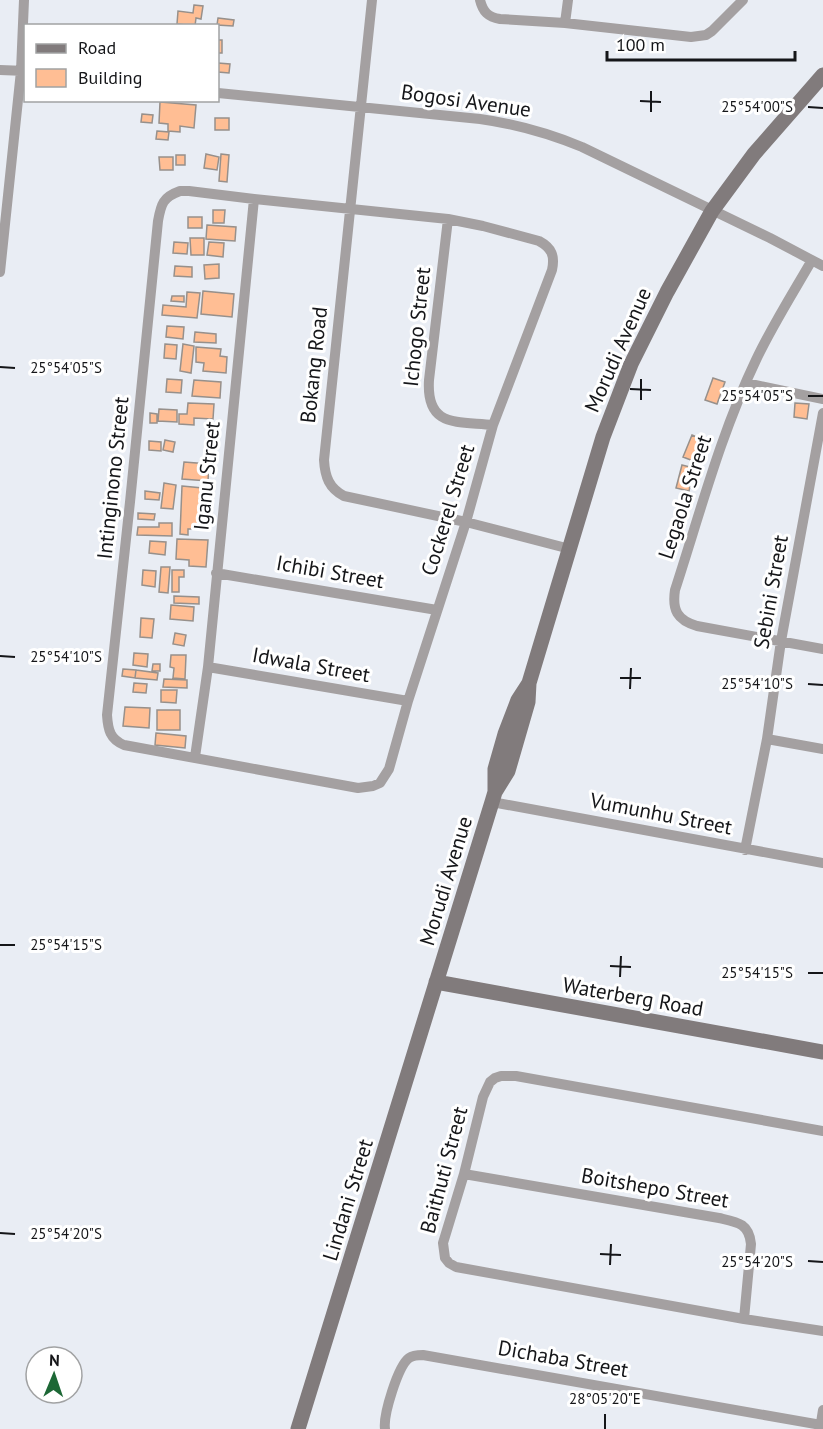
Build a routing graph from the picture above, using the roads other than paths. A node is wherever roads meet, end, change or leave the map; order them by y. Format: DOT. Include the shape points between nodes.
graph roads {
  1 [pos="24,0"];
  2 [pos="372,0"];
  3 [pos="480,0"];
  4 [pos="568,0"];
  5 [pos="743,0"];
  6 [pos="565,23"];
  7 [pos="0,70"];
  8 [pos="23,71"];
  9 [pos="823,75"];
  10 [pos="219,93"];
  11 [pos="361,107"];
  12 [pos="254,199"];
  13 [pos="350,209"];
  14 [pos="712,211"];
  15 [pos="448,219"];
  16 [pos="550,250"];
  17 [pos="812,260"];
  18 [pos="823,266"];
  19 [pos="0,272"];
  20 [pos="746,383"];
  21 [pos="823,399"];
  22 [pos="823,413"];
  23 [pos="494,425"];
  24 [pos="466,522"];
  25 [pos="570,549"];
  26 [pos="216,573"];
  27 [pos="437,610"];
  28 [pos="781,641"];
  29 [pos="823,649"];
  30 [pos="208,667"];
  31 [pos="408,701"];
  32 [pos="767,739"];
  33 [pos="823,748"];
  34 [pos="195,757"];
  35 [pos="380,783"];
  36 [pos="494,797"];
  37 [pos="745,850"];
  38 [pos="823,863"];
  39 [pos="436,982"];
  40 [pos="823,1052"];
  41 [pos="823,1131"];
  42 [pos="464,1174"];
  43 [pos="744,1318"];
  44 [pos="823,1331"];
  45 [pos="823,1410"];
  46 [pos="820,1427"];
  47 [pos="298,1429"];
  48 [pos="385,1429"];
  1 -- 8 [label="street"];
  2 -- 11 [label="street, Bokang Road"];
  3 -- 6 [label="street" via="491,17"];
  4 -- 6 [label="street"];
  5 -- 6 [label="street" via="712,31 691,37"];
  7 -- 8 [label="street"];
  8 -- 19 [label="street"];
  9 -- 14 [label="street, Morudi Avenue" via="754,154"];
  10 -- 11 [label="street, Bogosi Avenue"];
  11 -- 13 [label="street, Bokang Road"];
  11 -- 14 [label="street, Bogosi Avenue" via="480,119 543,132"];
  12 -- 13 [label="street, Intinginono Street"];
  12 -- 26 [label="street, Iganu Street"];
  12 -- 34 [label="street, Intinginono Street" via="180,191 162,202 158,221 107,725 112,738 124,745"];
  13 -- 15 [label="street, Intinginono Street"];
  13 -- 24 [label="street, Bokang Road" via="324,460 327,480 344,496"];
  14 -- 17 [label="street, Bogosi Avenue"];
  14 -- 25 [label="street, Morudi Avenue" via="631,364 603,437"];
  15 -- 16 [label="street, Intinginono Street" via="539,241"];
  15 -- 23 [label="street, Ichogo Street" via="429,401 442,418"];
  16 -- 23 [label="street, Cockerel Street" via="552,270"];
  17 -- 18 [label="street, Bogosi Avenue"];
  17 -- 20 [label="street, Legaola Street"];
  20 -- 21 [label="street"];
  20 -- 28 [label="street, Legaola Street" via="682,567 674,605 688,624"];
  22 -- 28 [label="street, Sebini Street"];
  23 -- 24 [label="street, Cockerel Street"];
  24 -- 25 [label="street, Bokang Road"];
  24 -- 27 [label="street, Cockerel Street"];
  25 -- 36 [label="street, Morudi Avenue" via="529,683 505,734 495,769"];
  26 -- 27 [label="street, Ichibi Street"];
  26 -- 30 [label="street, Iganu Street"];
  27 -- 31 [label="street, Cockerel Street"];
  28 -- 29 [label="street, Legaola Street"];
  28 -- 32 [label="street, Sebini Street"];
  30 -- 31 [label="street, Idwala Street"];
  30 -- 34 [label="street, Iganu Street"];
  31 -- 35 [label="street, Cockerel Street" via="389,769"];
  32 -- 33 [label="street"];
  32 -- 37 [label="street, Sebini Street"];
  34 -- 35 [label="street, Intinginono Street" via="358,788"];
  36 -- 37 [label="street, Vumunhu Street"];
  36 -- 39 [label="street, Morudi Avenue"];
  37 -- 38 [label="street, Vumunhu Street"];
  39 -- 40 [label="street, Waterberg Road"];
  39 -- 47 [label="street, Lindani Street"];
  41 -- 42 [label="street, Baithuti Street" via="501,1076 486,1089"];
  42 -- 43 [label="street, Boitshepo Street" via="742,1224 752,1244"];
  42 -- 43 [label="street, Baithuti Street" via="443,1243 445,1258 456,1267"];
  43 -- 44 [label="street, Baithuti Street"];
  45 -- 46 [label="street"];
  46 -- 48 [label="street, Dichaba Street" via="423,1354 409,1358 400,1371 386,1412"];
}
